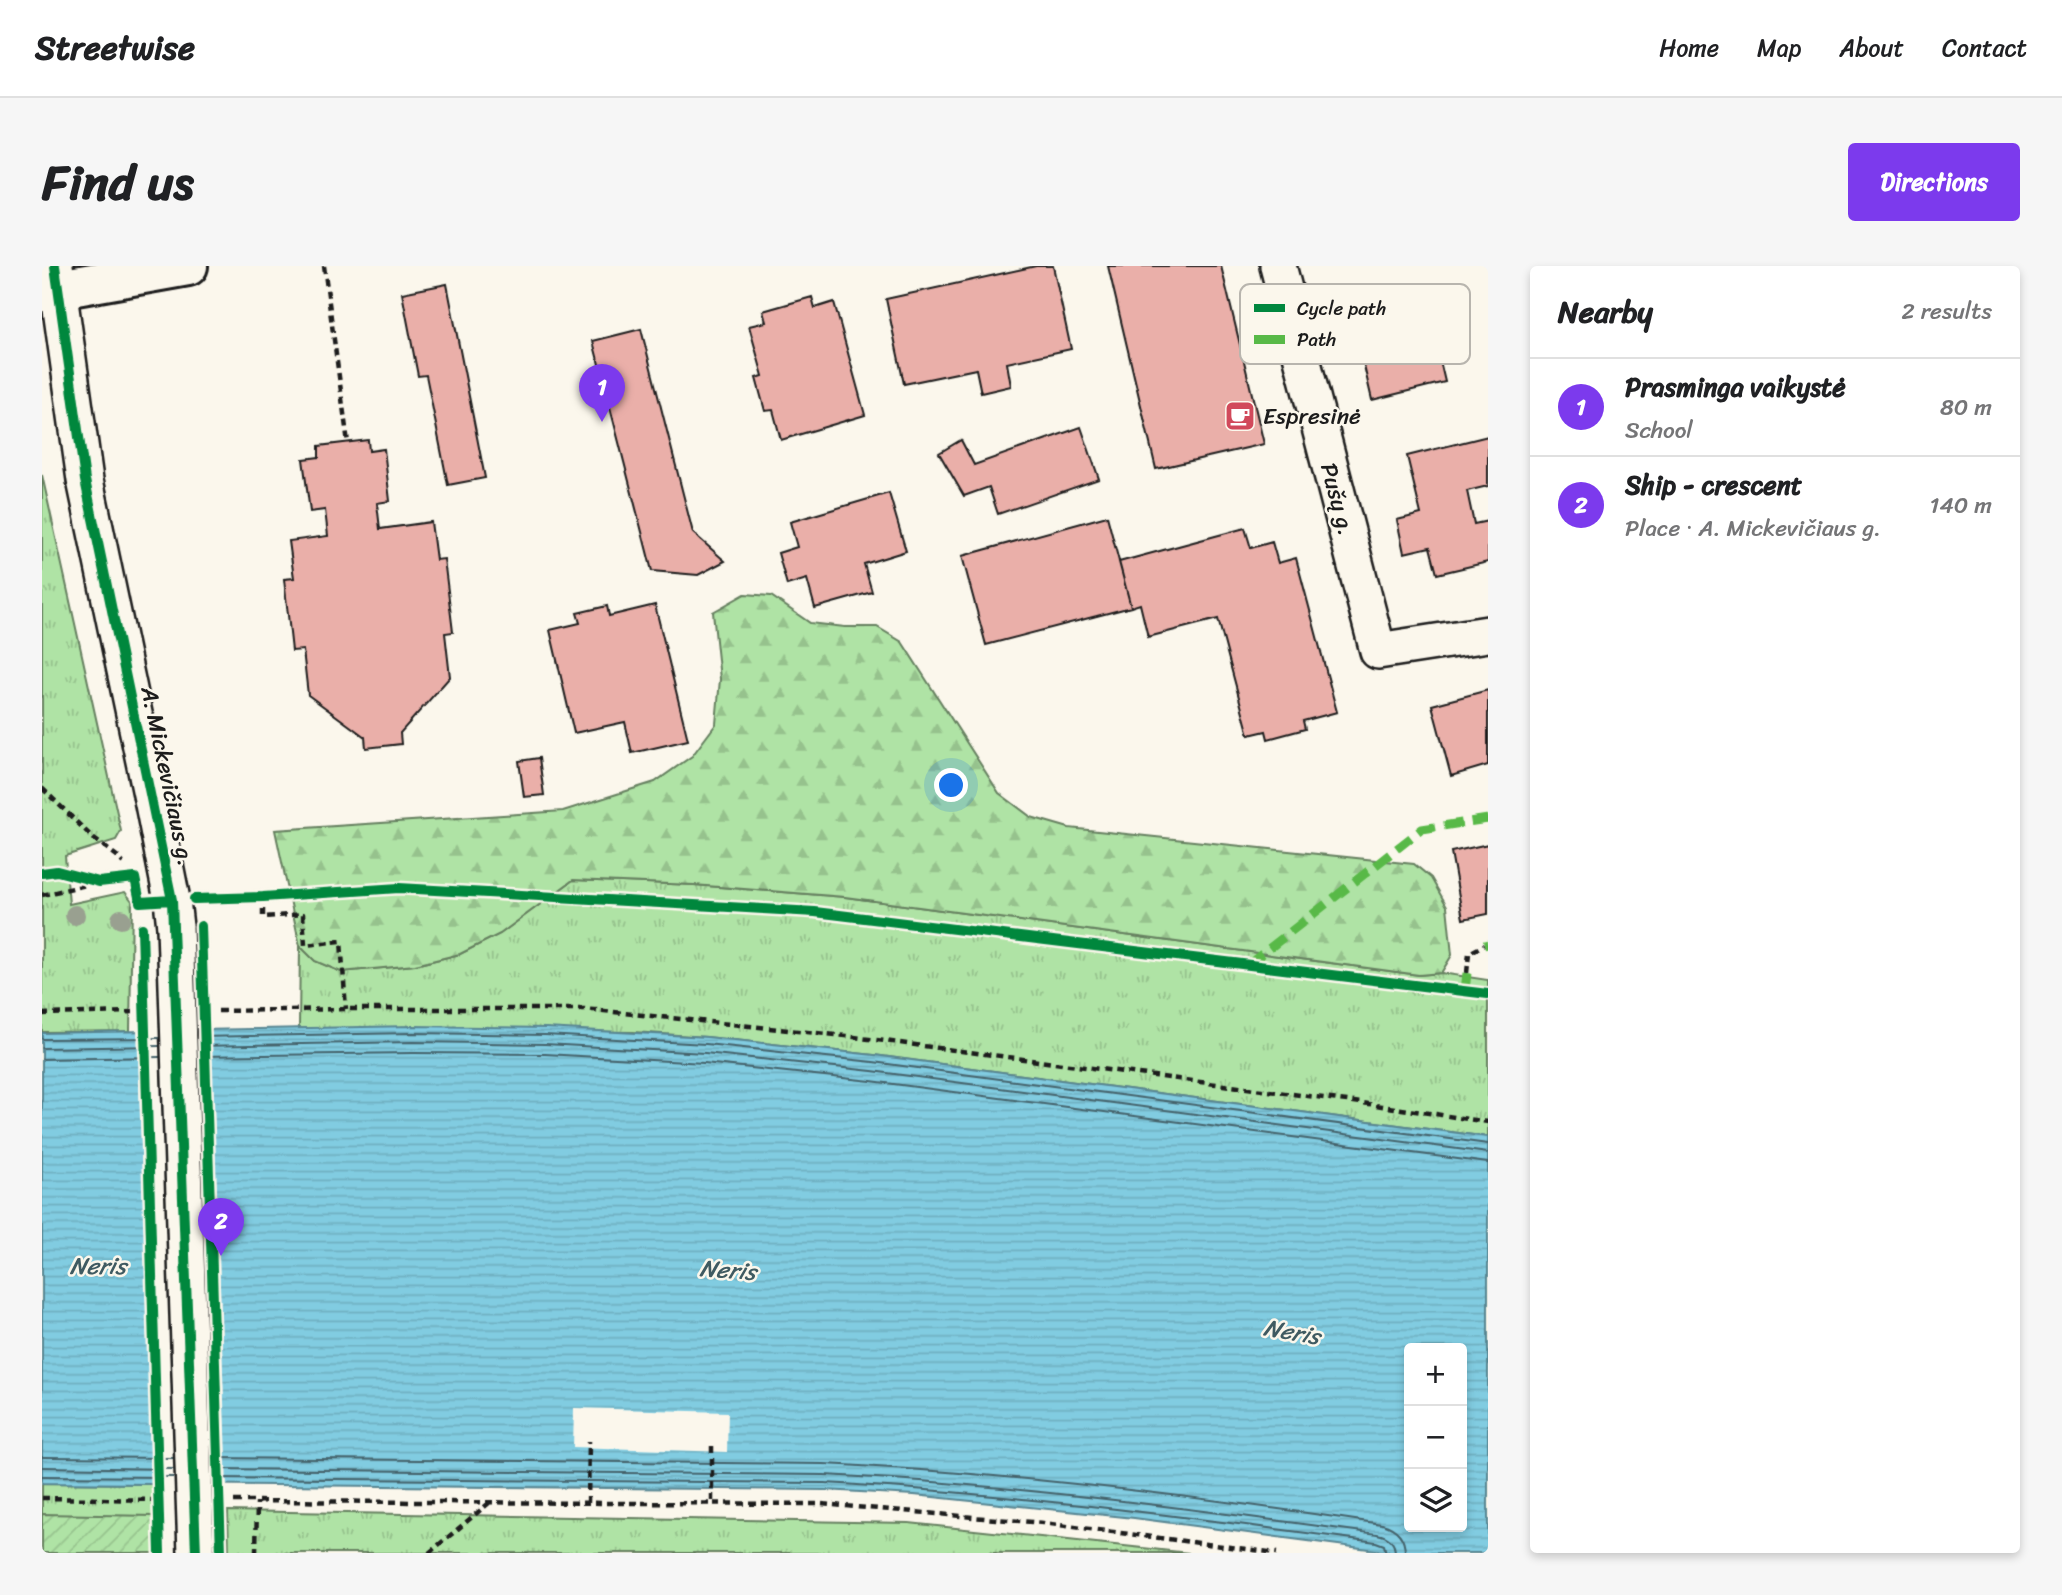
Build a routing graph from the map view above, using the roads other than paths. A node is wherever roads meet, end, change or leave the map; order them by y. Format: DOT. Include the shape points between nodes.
graph roads {
  1 [pos="188,266"];
  2 [pos="1279,266"];
  3 [pos="52,283"];
  4 [pos="1284,284"];
  5 [pos="1304,364"];
  6 [pos="1488,634"];
  7 [pos="196,1553"];
  1 -- 3 [label="street"];
  2 -- 4 [label="street, Pušų g."];
  3 -- 7 [label="street, A. Mickevičiaus g., bridge" via="85,480 172,900"];
  5 -- 6 [label="street, Pušų g." via="1378,651"];
}
